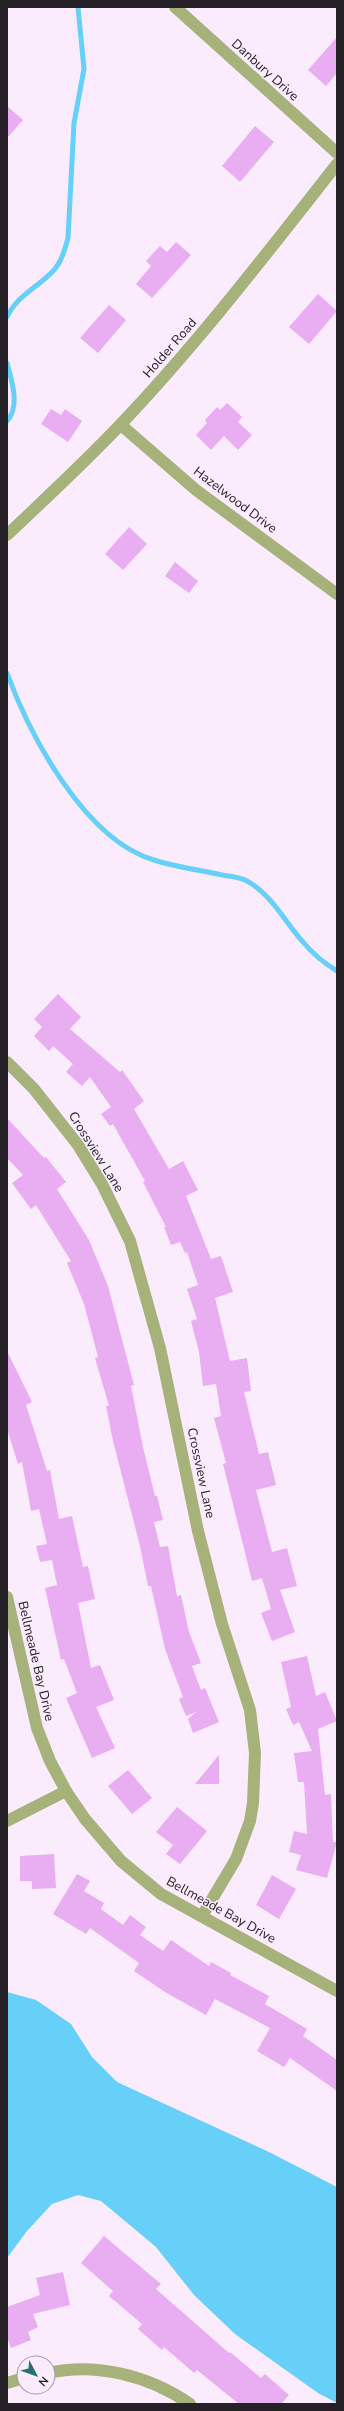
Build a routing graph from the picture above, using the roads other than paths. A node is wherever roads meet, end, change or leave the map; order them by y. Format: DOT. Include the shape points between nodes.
graph roads {
  1 [pos="175,7"];
  2 [pos="337,153"];
  3 [pos="337,164"];
  4 [pos="121,425"];
  5 [pos="7,535"];
  6 [pos="337,594"];
  7 [pos="7,1062"];
  8 [pos="7,1597"];
  9 [pos="66,1791"];
  10 [pos="7,1821"];
  11 [pos="202,1916"];
  12 [pos="337,1990"];
  13 [pos="56,2372"];
  14 [pos="190,2404"];
  1 -- 2 [label="street, Danbury Drive"];
  3 -- 4 [label="street, Holder Road" via="219,312"];
  4 -- 5 [label="street, Holder Road"];
  4 -- 6 [label="street, Hazelwood Drive" via="196,490"];
  7 -- 11 [label="street, Crossview Lane" via="34,1089 78,1146 102,1184 130,1241 160,1348 200,1538 222,1624 250,1710 255,1753 250,1821 236,1860"];
  8 -- 9 [label="street, Bellmeade Bay Drive" via="37,1728"];
  9 -- 10 [label="street"];
  9 -- 11 [label="street, Bellmeade Bay Drive" via="85,1819 120,1861 161,1894"];
  11 -- 12 [label="street, Bellmeade Bay Drive"];
  13 -- 14 [label="street" via="84,2370 121,2373 171,2391"];
}
